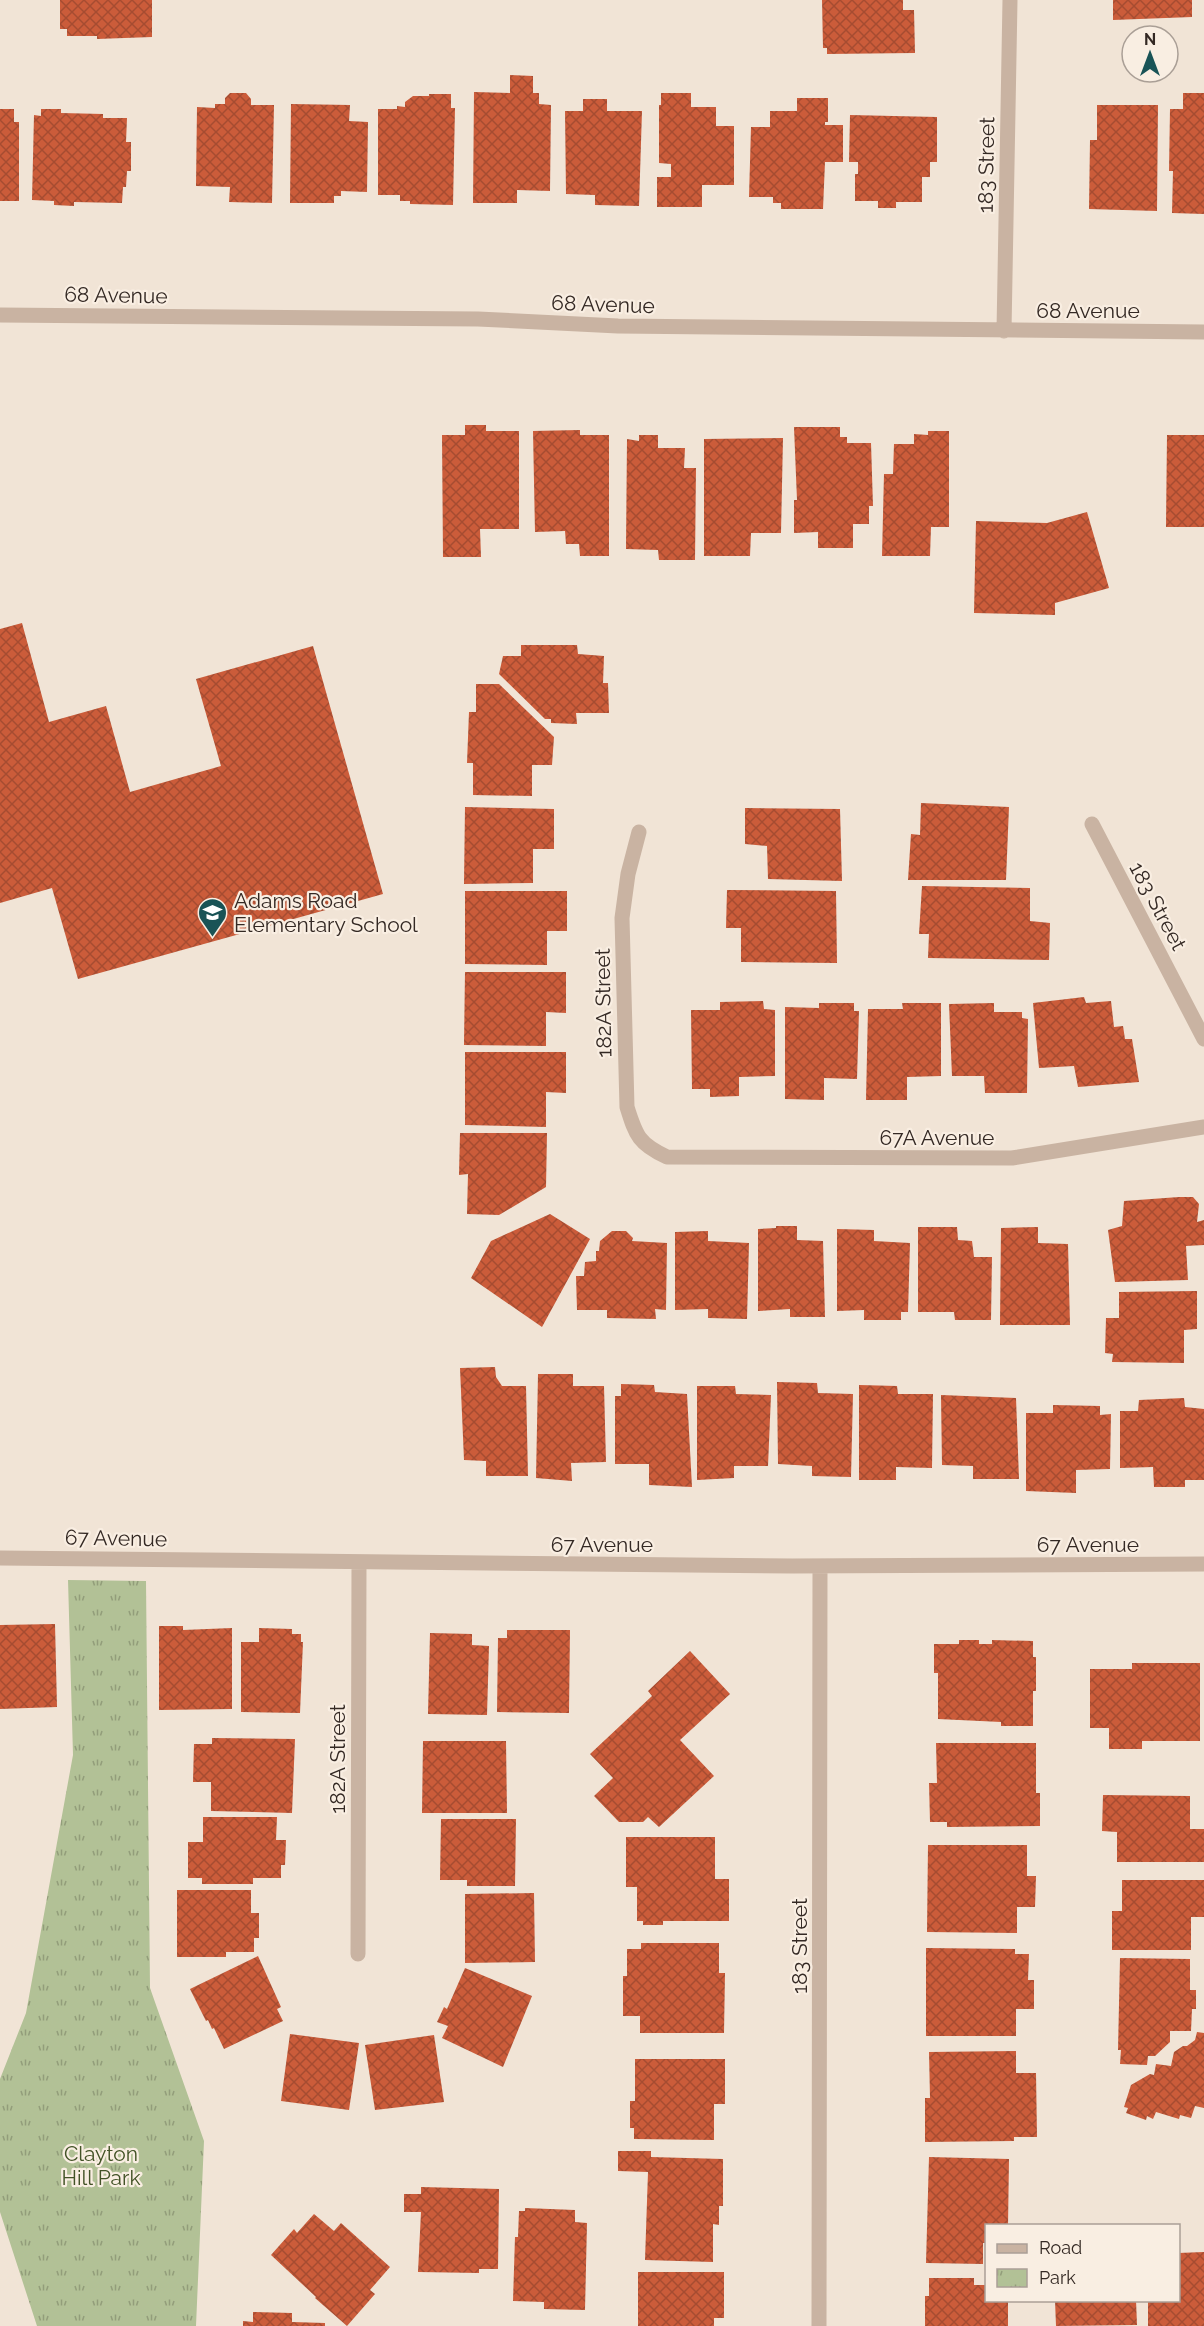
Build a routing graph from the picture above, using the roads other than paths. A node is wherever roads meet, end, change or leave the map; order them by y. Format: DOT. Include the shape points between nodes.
graph roads {
  1 [pos="1010,0"];
  2 [pos="0,315"];
  3 [pos="1004,331"];
  4 [pos="1204,332"];
  5 [pos="1092,824"];
  6 [pos="639,832"];
  7 [pos="1204,1039"];
  8 [pos="1204,1127"];
  9 [pos="667,1156"];
  10 [pos="0,1558"];
  11 [pos="359,1563"];
  12 [pos="1204,1564"];
  13 [pos="820,1566"];
  14 [pos="358,1954"];
  15 [pos="819,2326"];
  1 -- 3 [label="street, 183 Street"];
  2 -- 3 [label="street, 68 Avenue" via="478,319 618,326"];
  3 -- 4 [label="street, 68 Avenue"];
  5 -- 7 [label="street, 183 Street"];
  6 -- 9 [label="street, 182A Street" via="622,918 627,1107 633,1129 647,1148"];
  8 -- 9 [label="street, 67A Avenue" via="1011,1158"];
  10 -- 11 [label="street, 67 Avenue"];
  11 -- 13 [label="street, 67 Avenue"];
  11 -- 14 [label="street, 182A Street"];
  12 -- 13 [label="street, 67 Avenue"];
  13 -- 15 [label="street, 183 Street"];
}
